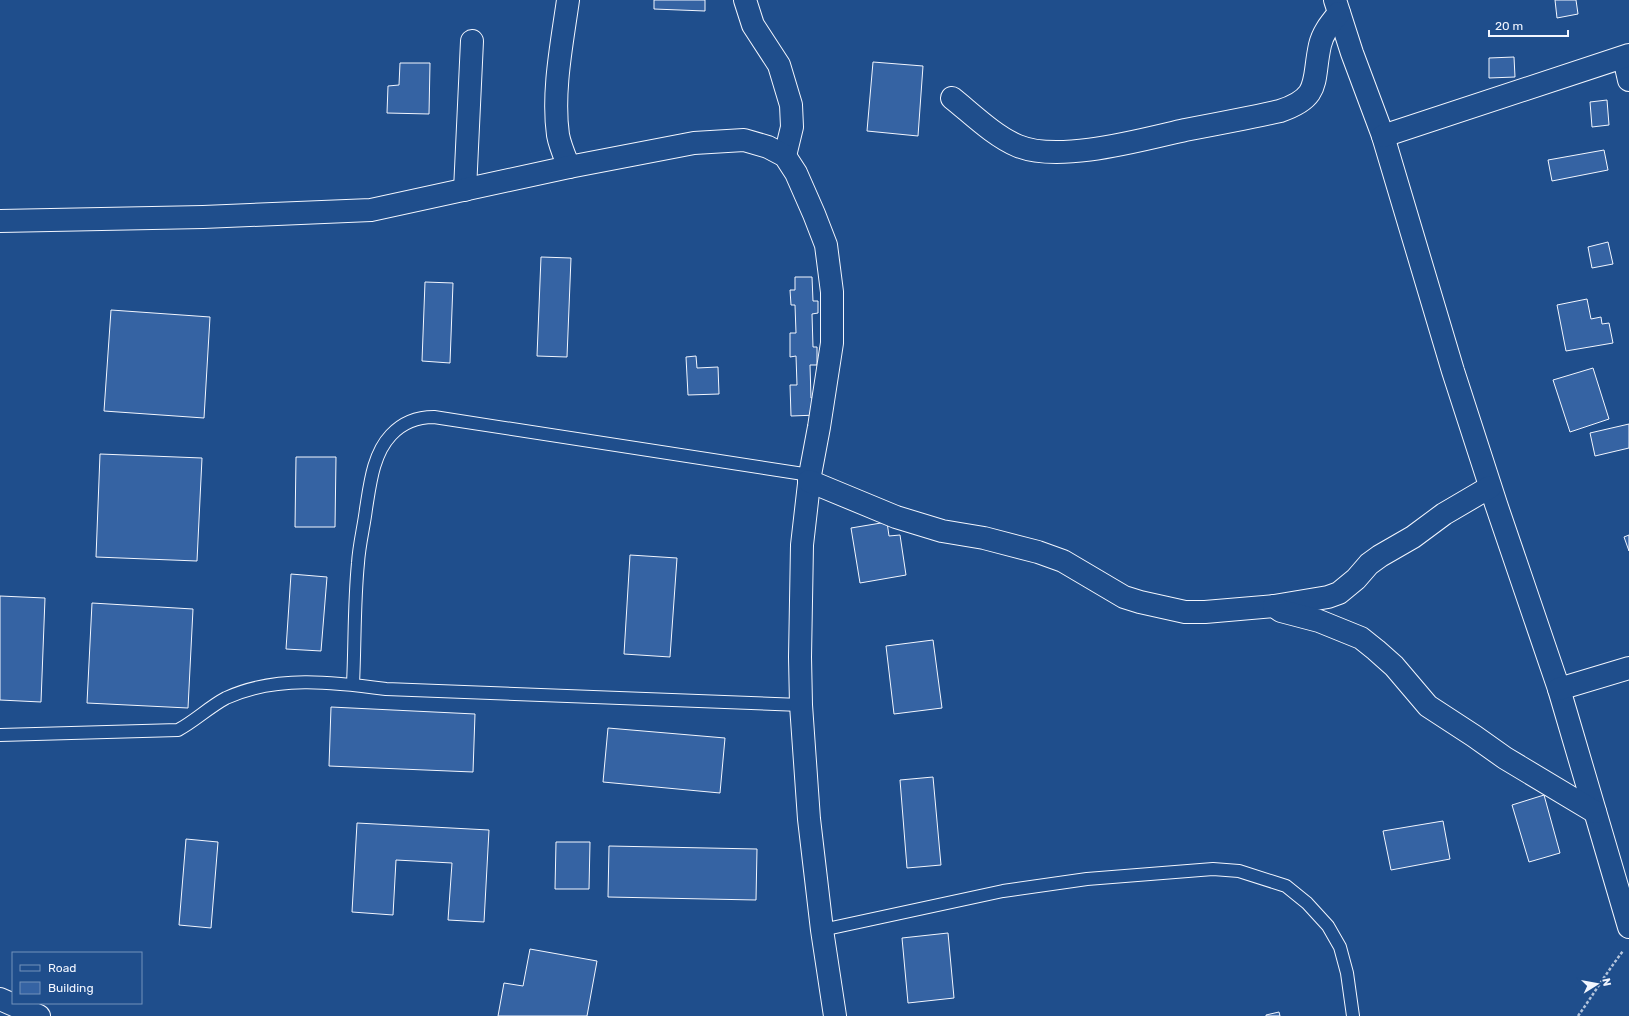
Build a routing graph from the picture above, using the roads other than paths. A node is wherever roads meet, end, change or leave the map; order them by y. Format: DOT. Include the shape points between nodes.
graph roads {
  1 [pos="568,0"];
  2 [pos="745,0"];
  3 [pos="1337,6"];
  4 [pos="472,41"];
  5 [pos="1626,56"];
  6 [pos="1629,80"];
  7 [pos="952,98"];
  8 [pos="1383,136"];
  9 [pos="785,156"];
  10 [pos="569,167"];
  11 [pos="465,190"];
  12 [pos="0,221"];
  13 [pos="809,478"];
  14 [pos="1490,487"];
  15 [pos="1274,606"];
  16 [pos="1629,668"];
  17 [pos="353,684"];
  18 [pos="1559,689"];
  19 [pos="801,705"];
  20 [pos="0,735"];
  21 [pos="1596,812"];
  22 [pos="1629,927"];
  23 [pos="822,930"];
  24 [pos="0,999"];
  25 [pos="39,1016"];
  26 [pos="834,1016"];
  27 [pos="1353,1016"];
  1 -- 10 [label="street" via="556,111 558,137"];
  2 -- 9 [label="street" via="753,25 779,65 791,105 792,127"];
  3 -- 7 [label="street" via="1321,44 1311,91 1296,106 1273,112 1103,148 1067,152 1019,146 1004,139"];
  3 -- 8 [label="street"];
  4 -- 11 [label="street"];
  5 -- 6 [label="street"];
  5 -- 8 [label="street"];
  8 -- 14 [label="street"];
  9 -- 10 [label="street" via="768,147 744,140 694,143"];
  9 -- 13 [label="street" via="796,173 826,245 832,292 832,343"];
  10 -- 11 [label="street"];
  11 -- 12 [label="street" via="371,210 203,217"];
  13 -- 15 [label="street" via="896,517 942,531 1031,550 1063,561 1124,597 1140,602 1185,612"];
  13 -- 17 [label="lane" via="434,417 407,422 390,435 384,444 375,464 370,485 358,562"];
  13 -- 19 [label="street" via="802,545"];
  14 -- 15 [label="street" via="1380,556 1339,593"];
  14 -- 18 [label="street"];
  15 -- 21 [label="street" via="1281,611 1319,621 1360,638 1394,666 1428,706 1505,758"];
  16 -- 18 [label="street"];
  17 -- 19 [label="lane" via="386,689"];
  17 -- 20 [label="lane" via="298,681 256,688 227,698 178,730"];
  18 -- 21 [label="street"];
  19 -- 23 [label="street" via="809,820"];
  21 -- 22 [label="street"];
  23 -- 26 [label="street"];
  23 -- 27 [label="lane" via="1018,888 1086,879 1205,869 1239,871 1286,886 1328,926 1340,947"];
  24 -- 25 [label="street"];
}
